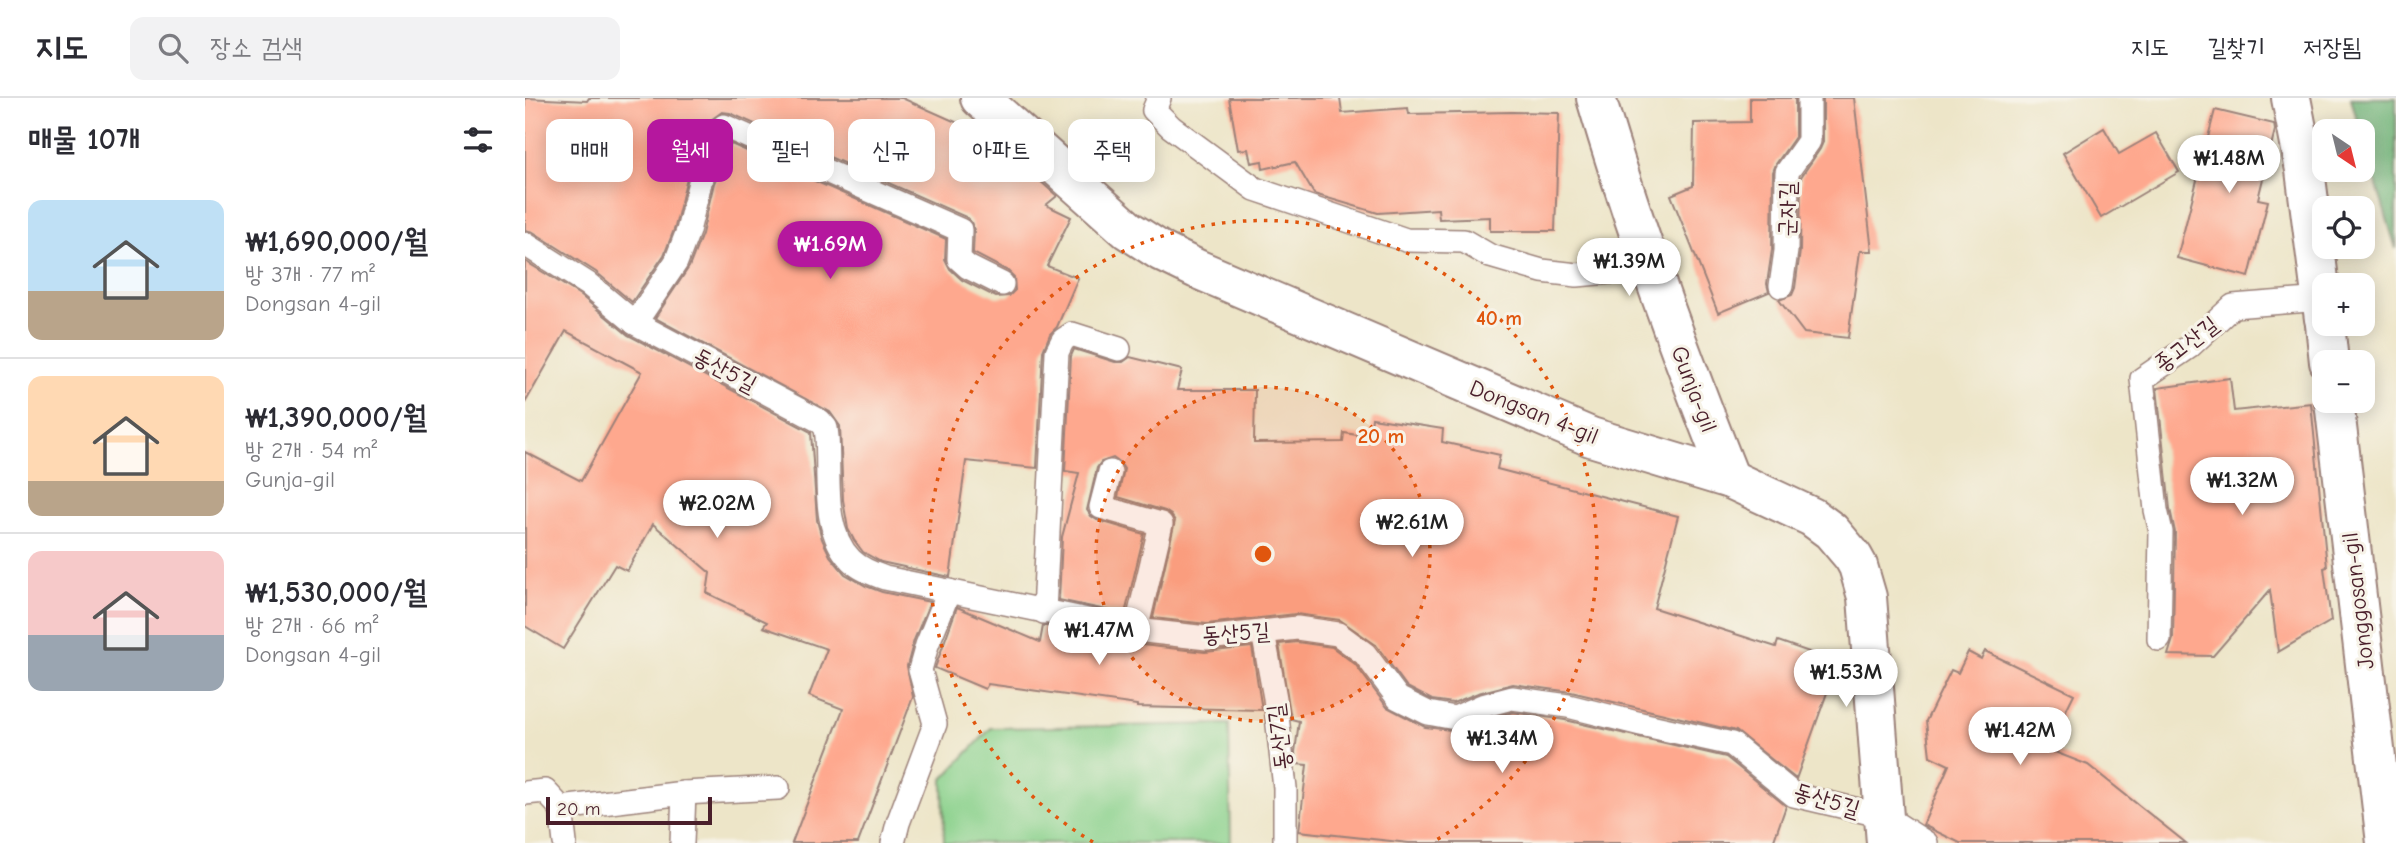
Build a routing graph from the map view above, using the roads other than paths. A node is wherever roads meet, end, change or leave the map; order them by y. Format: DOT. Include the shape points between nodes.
graph roads {
  1 [pos="980,98"];
  2 [pos="1159,98"];
  3 [pos="1596,98"];
  4 [pos="1809,98"];
  5 [pos="2291,98"];
  6 [pos="525,244"];
  7 [pos="1650,268"];
  8 [pos="2318,273"];
  9 [pos="1002,284"];
  10 [pos="1781,285"];
  11 [pos="2312,313"];
  12 [pos="635,323"];
  13 [pos="1119,349"];
  14 [pos="2335,413"];
  15 [pos="1110,472"];
  16 [pos="1730,479"];
  17 [pos="950,591"];
  18 [pos="1044,612"];
  19 [pos="1136,630"];
  20 [pos="1263,632"];
  21 [pos="2158,639"];
  22 [pos="778,788"];
  23 [pos="525,793"];
  24 [pos="684,793"];
  25 [pos="561,808"];
  26 [pos="1885,830"];
  27 [pos="565,843"];
  28 [pos="682,843"];
  29 [pos="893,843"];
  30 [pos="1285,843"];
  31 [pos="1926,843"];
  32 [pos="2386,843"];
  1 -- 16 [label="street, Dongsan 4-gil" via="1128,230 1197,270 1591,437"];
  2 -- 7 [label="lane" via="1154,110 1171,127 1255,189 1406,240 1464,241 1490,256 1542,271 1577,275"];
  3 -- 7 [label="street, Gunja-gil"];
  4 -- 10 [label="lane, 군자길" via="1809,142 1787,172"];
  5 -- 8 [label="street"];
  6 -- 12 [label="lane, 동산5길" via="588,284"];
  7 -- 16 [label="street, Gunja-gil"];
  9 -- 12 [label="lane" via="959,259 960,230 724,126 701,178 675,262"];
  11 -- 21 [label="lane, 종고산길" via="2233,306 2189,347 2143,379 2161,532"];
  12 -- 17 [label="lane, 동산5길" via="820,421 827,436 831,516 844,552 853,562 885,578"];
  13 -- 18 [label="lane" via="1072,334 1057,352"];
  14 -- 32 [label="street, Jonggosan-gil"];
  15 -- 19 [label="lane" via="1101,507 1161,524"];
  16 -- 26 [label="street, Dongsan 4-gil" via="1812,517 1831,531 1858,566 1867,597"];
  17 -- 18 [label="lane, 동산5길"];
  17 -- 29 [label="lane" via="920,670 935,724"];
  18 -- 19 [label="lane, 동산5길"];
  19 -- 20 [label="lane, 동산5길" via="1207,638"];
  20 -- 26 [label="lane, 동산5길" via="1297,628 1338,634 1365,654 1398,698 1428,713 1455,718 1512,698 1733,744 1794,794"];
  20 -- 30 [label="lane, 동산7길" via="1285,788"];
  22 -- 24 [label="lane"];
  23 -- 25 [label="lane" via="545,791"];
  24 -- 25 [label="lane"];
  24 -- 28 [label="lane"];
  25 -- 27 [label="lane"];
  26 -- 31 [label="lane, 동산5길"];
}
